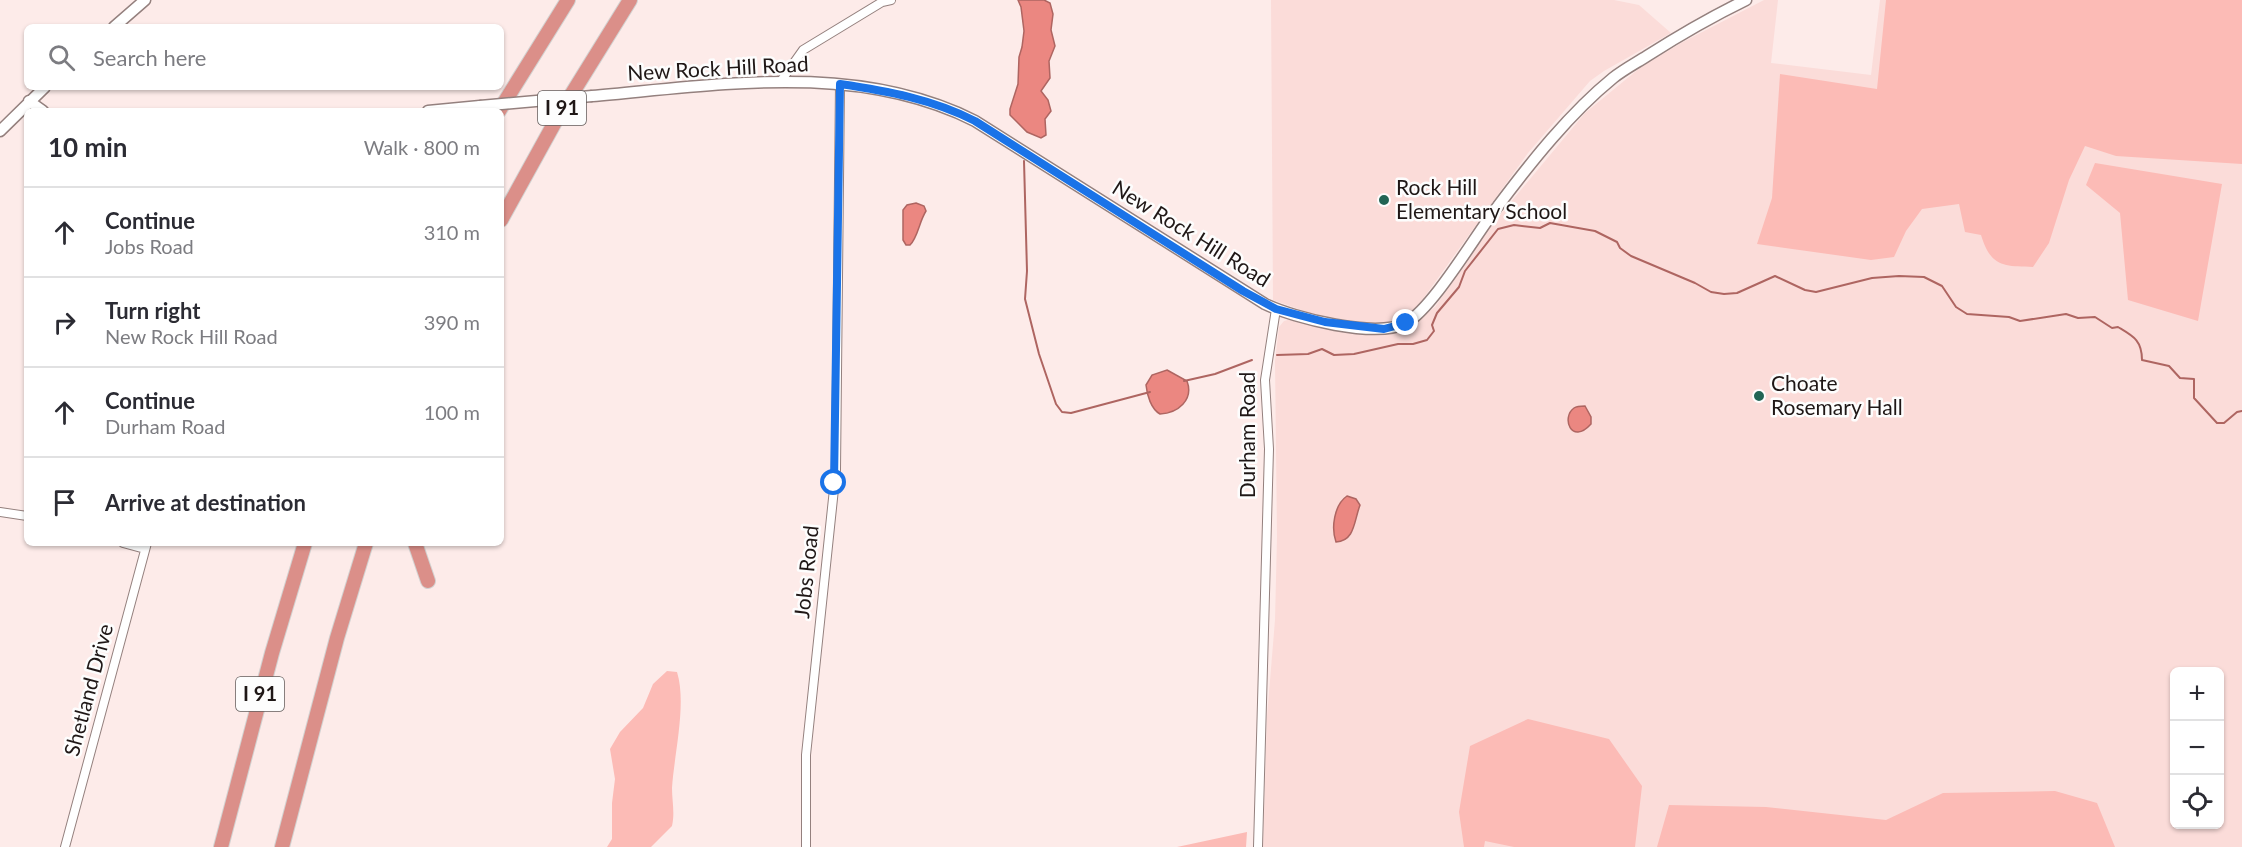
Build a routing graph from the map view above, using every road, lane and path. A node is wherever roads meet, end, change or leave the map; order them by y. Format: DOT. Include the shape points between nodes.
graph roads {
  1 [pos="145,0"];
  2 [pos="568,0"];
  3 [pos="630,0"];
  4 [pos="891,0"];
  5 [pos="1746,0"];
  6 [pos="117,24"];
  7 [pos="781,81"];
  8 [pos="840,84"];
  9 [pos="42,90"];
  10 [pos="29,101"];
  11 [pos="39,108"];
  12 [pos="459,108"];
  13 [pos="501,108"];
  14 [pos="0,131"];
  15 [pos="504,215"];
  16 [pos="1276,309"];
  17 [pos="0,512"];
  18 [pos="24,516"];
  19 [pos="146,546"];
  20 [pos="304,546"];
  21 [pos="365,546"];
  22 [pos="416,546"];
  23 [pos="428,581"];
  24 [pos="65,847"];
  25 [pos="221,847"];
  26 [pos="282,847"];
  27 [pos="806,847"];
  28 [pos="1258,847"];
  1 -- 6 [label="main road"];
  2 -- 13 [label="highway, I 91"];
  3 -- 15 [label="highway, I 91" via="560,112"];
  4 -- 7 [label="street" via="803,50"];
  5 -- 16 [label="main road" via="1702,21 1613,78 1532,162 1427,305 1406,323 1384,329 1359,327"];
  7 -- 8 [label="main road, New Rock Hill Road"];
  7 -- 12 [label="main road, New Rock Hill Road, bridge"];
  8 -- 16 [label="main road, New Rock Hill Road" via="918,99 975,121"];
  8 -- 27 [label="street, Jobs Road" via="836,470 806,755"];
  9 -- 10 [label="main road"];
  10 -- 11 [label="main road"];
  10 -- 14 [label="main road"];
  16 -- 28 [label="street, Durham Road" via="1265,380 1269,449"];
  17 -- 18 [label="street"];
  19 -- 24 [label="street, Shetland Drive"];
  20 -- 25 [label="highway, I 91"];
  21 -- 26 [label="highway"];
  22 -- 23 [label="highway"];
}
